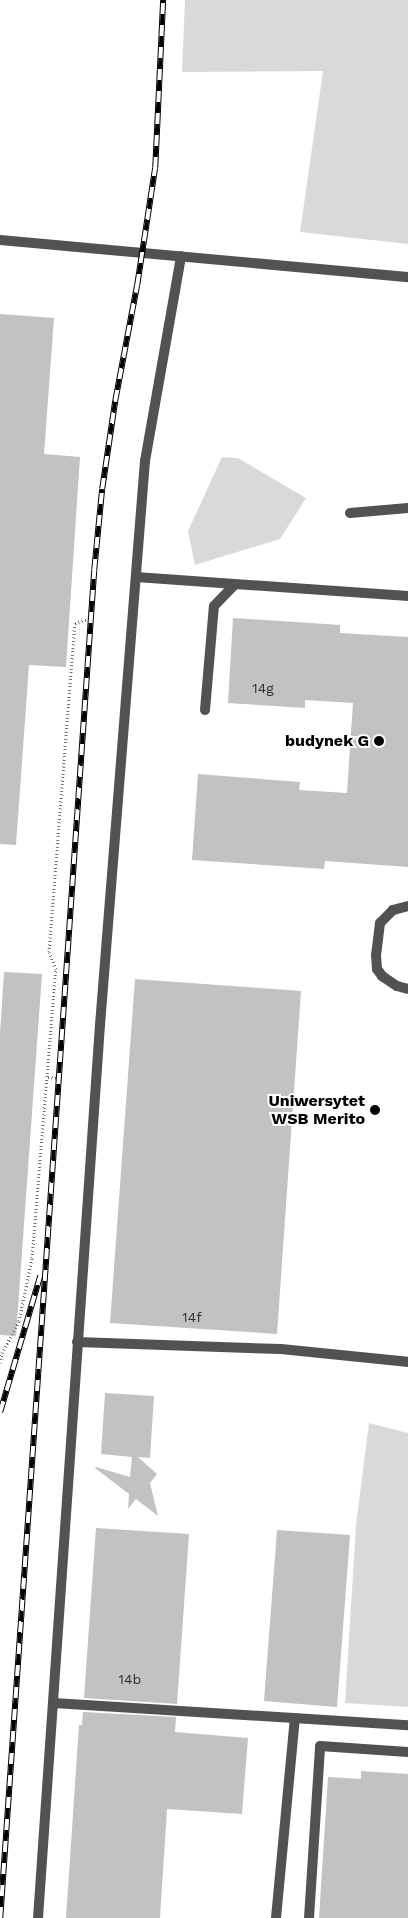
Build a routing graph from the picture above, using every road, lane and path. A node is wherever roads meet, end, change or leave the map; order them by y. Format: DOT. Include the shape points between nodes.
graph roads {
  1 [pos="0,240"];
  2 [pos="180,256"];
  3 [pos="408,277"];
  4 [pos="408,508"];
  5 [pos="350,513"];
  6 [pos="136,577"];
  7 [pos="235,584"];
  8 [pos="408,596"];
  9 [pos="91,618"];
  10 [pos="205,710"];
  11 [pos="408,906"];
  12 [pos="408,989"];
  13 [pos="48,1077"];
  14 [pos="60,1078"];
  15 [pos="77,1342"];
  16 [pos="408,1362"];
  17 [pos="0,1363"];
  18 [pos="54,1703"];
  19 [pos="295,1718"];
  20 [pos="408,1725"];
  21 [pos="408,1752"];
  22 [pos="38,1918"];
  23 [pos="276,1918"];
  24 [pos="309,1918"];
  1 -- 2 [label="lane"];
  2 -- 3 [label="lane"];
  2 -- 6 [label="lane" via="145,462"];
  4 -- 5 [label="lane"];
  6 -- 7 [label="lane"];
  6 -- 15 [label="lane"];
  7 -- 8 [label="lane"];
  7 -- 10 [label="lane" via="214,606"];
  9 -- 13 [label="path" via="75,623 49,952 56,969"];
  11 -- 12 [label="lane" via="393,910 380,923 376,955 382,976"];
  13 -- 14 [label="path"];
  13 -- 17 [label="path" via="32,1258 19,1321"];
  15 -- 16 [label="lane" via="281,1349"];
  15 -- 18 [label="lane"];
  18 -- 19 [label="lane"];
  18 -- 22 [label="lane"];
  19 -- 20 [label="lane"];
  19 -- 23 [label="lane"];
  21 -- 24 [label="lane" via="320,1746"];
}
